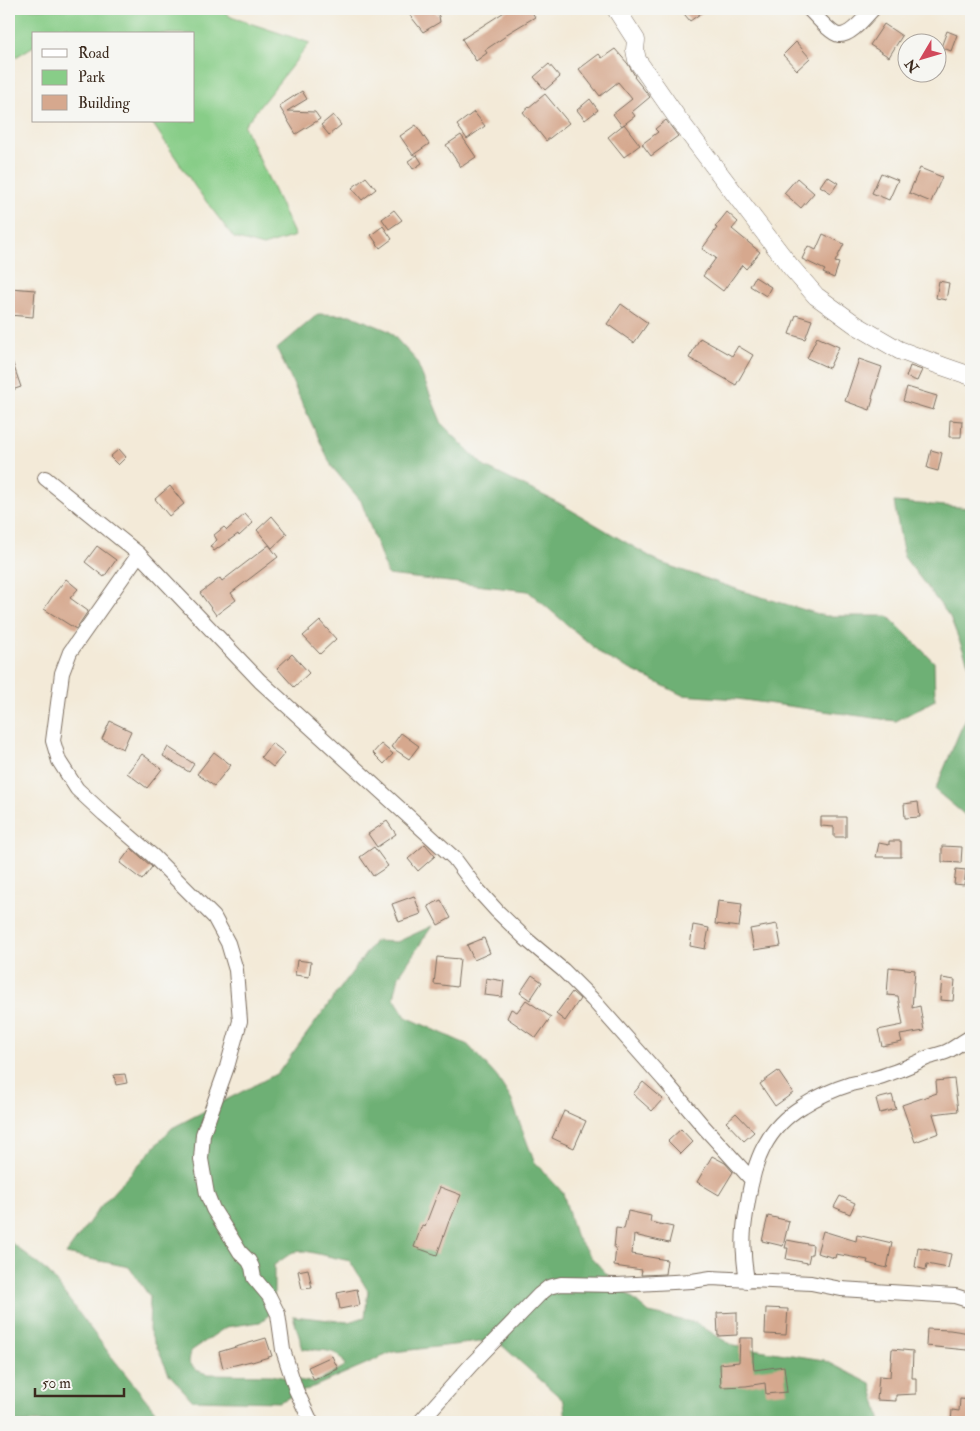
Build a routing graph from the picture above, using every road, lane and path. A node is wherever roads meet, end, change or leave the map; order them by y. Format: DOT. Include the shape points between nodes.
graph roads {
  1 [pos="616,9"];
  2 [pos="809,9"];
  3 [pos="873,9"];
  4 [pos="971,376"];
  5 [pos="45,478"];
  6 [pos="139,554"];
  7 [pos="971,1037"];
  8 [pos="752,1180"];
  9 [pos="747,1281"];
  10 [pos="971,1301"];
  11 [pos="311,1422"];
  12 [pos="420,1422"];
  1 -- 4 [label="street" via="636,40 637,60 790,266 816,296 899,350"];
  2 -- 3 [label="street" via="839,35 855,28"];
  5 -- 6 [label="street"];
  6 -- 8 [label="street" via="260,681 454,858 497,911 563,970 598,1007"];
  6 -- 11 [label="street" via="70,652 62,673 54,741 59,761 77,789 153,856 214,917 228,942 236,970 240,1021 203,1134 201,1159 207,1194 278,1314 283,1350"];
  7 -- 8 [label="street" via="949,1051 887,1075 835,1090 790,1114 766,1141"];
  8 -- 9 [label="street" via="743,1234"];
  9 -- 10 [label="street" via="810,1283 955,1296"];
  9 -- 12 [label="street" via="710,1278 548,1287"];
}
